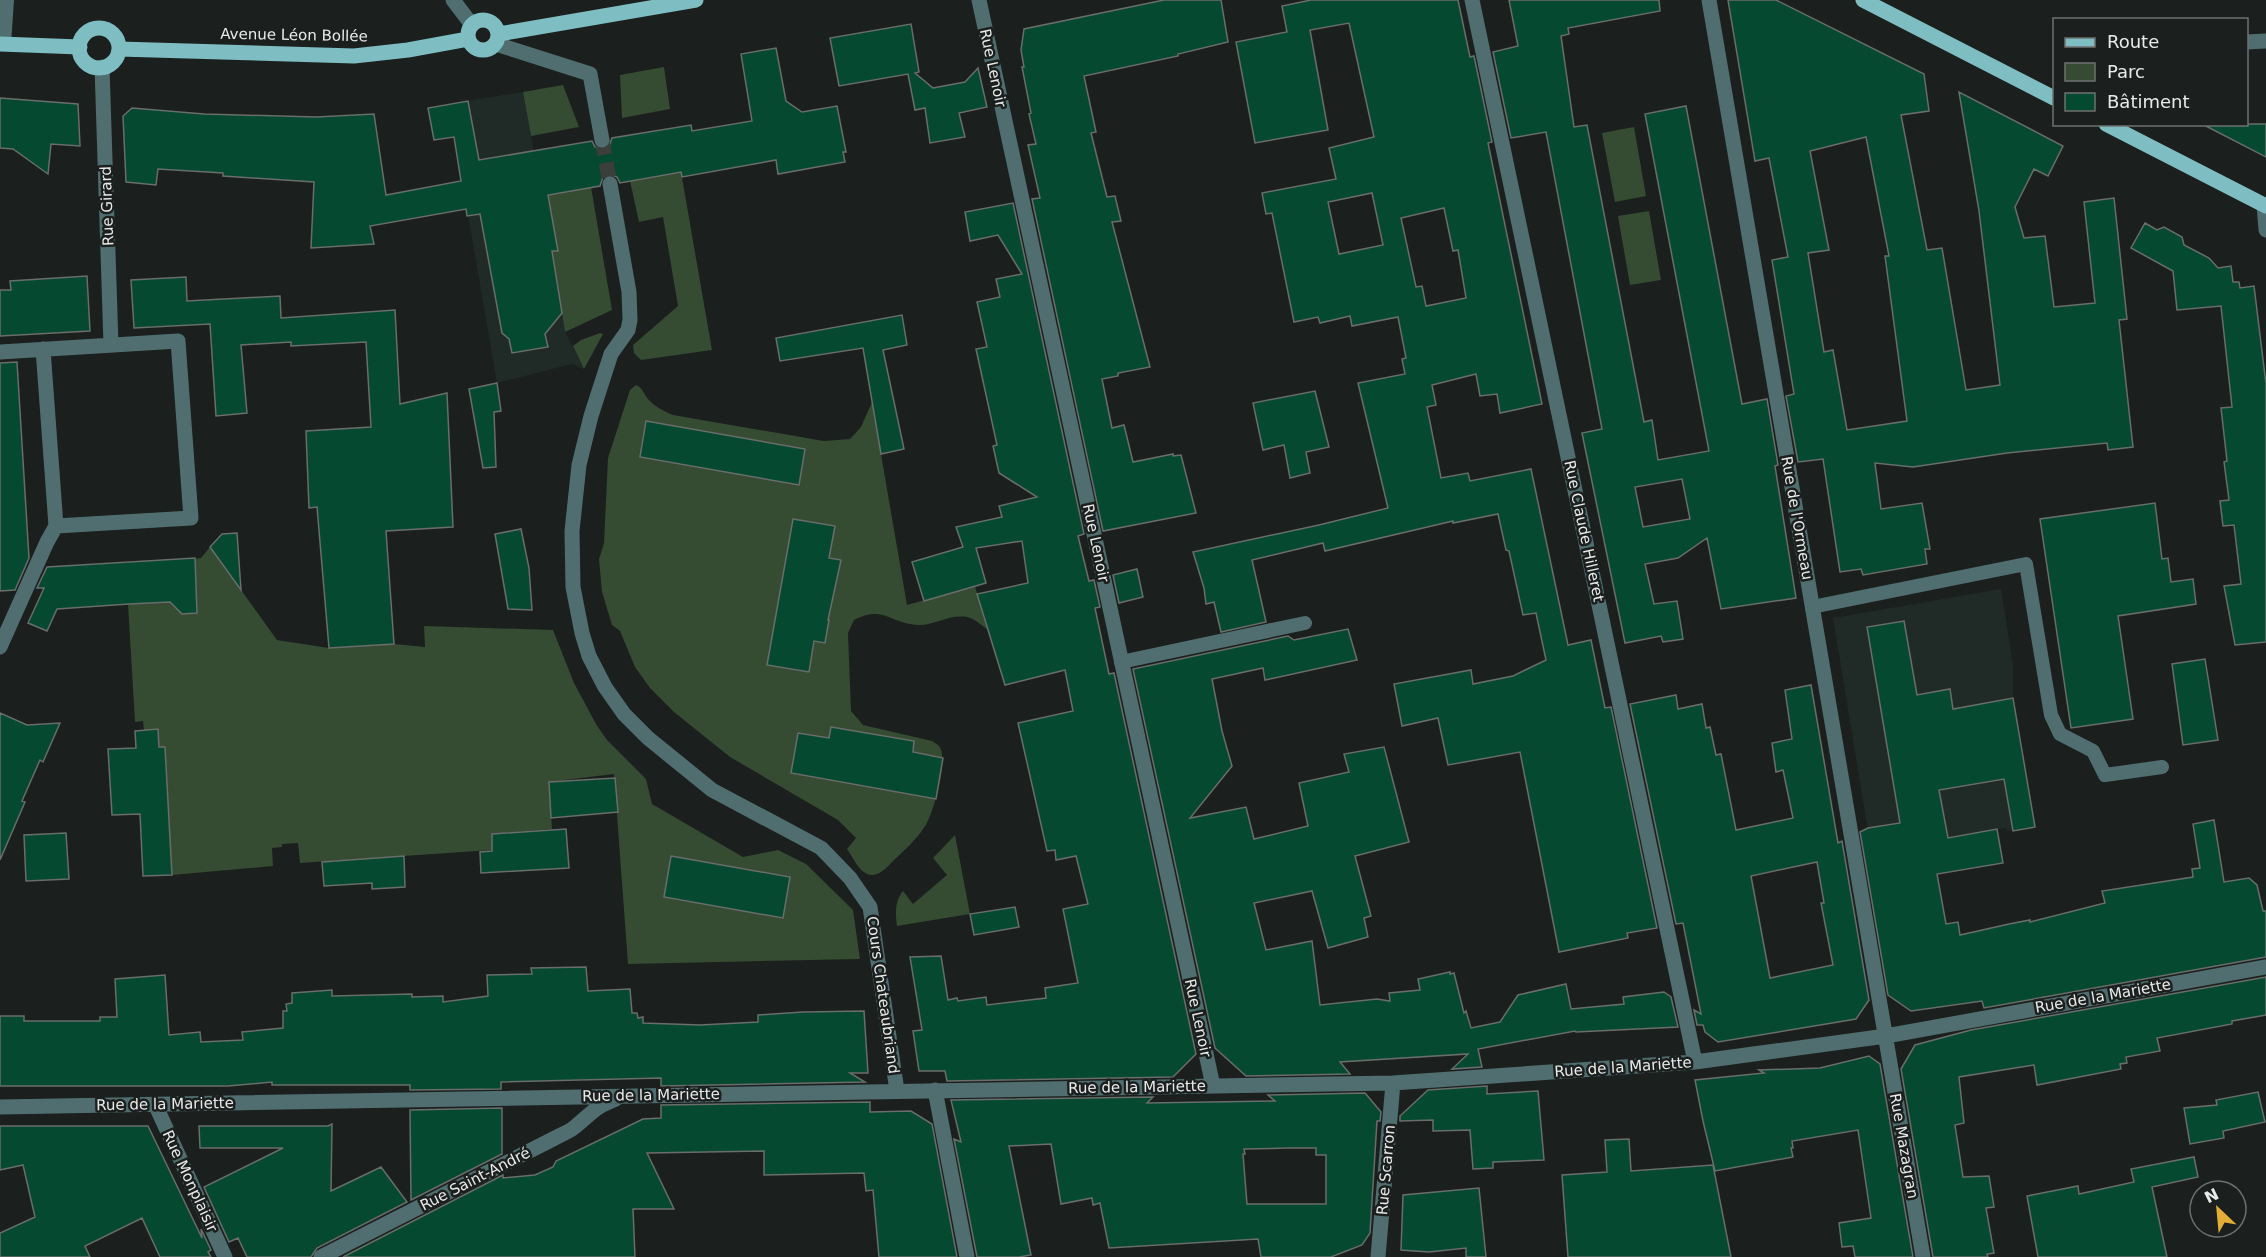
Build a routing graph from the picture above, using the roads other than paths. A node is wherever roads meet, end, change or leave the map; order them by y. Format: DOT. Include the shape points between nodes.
graph roads {
  1 [pos="7,0"];
  2 [pos="453,0"];
  3 [pos="696,0"];
  4 [pos="979,0"];
  5 [pos="1472,0"];
  6 [pos="1709,0"];
  7 [pos="1863,0"];
  8 [pos="470,32"];
  9 [pos="498,39"];
  10 [pos="2266,41"];
  11 [pos="2248,42"];
  12 [pos="2,44"];
  13 [pos="80,47"];
  14 [pos="119,49"];
  15 [pos="102,68"];
  16 [pos="2053,96"];
  17 [pos="2110,126"];
  18 [pos="602,140"];
  19 [pos="610,184"];
  20 [pos="2265,206"];
  21 [pos="2266,230"];
  22 [pos="111,345"];
  23 [pos="43,349"];
  24 [pos="0,352"];
  25 [pos="56,526"];
  26 [pos="1812,607"];
  27 [pos="1305,622"];
  28 [pos="0,647"];
  29 [pos="1122,662"];
  30 [pos="2162,767"];
  31 [pos="2266,967"];
  32 [pos="1886,1036"];
  33 [pos="1695,1062"];
  34 [pos="1393,1083"];
  35 [pos="1213,1086"];
  36 [pos="935,1090"];
  37 [pos="897,1091"];
  38 [pos="626,1096"];
  39 [pos="155,1104"];
  40 [pos="0,1107"];
  41 [pos="225,1257"];
  42 [pos="321,1257"];
  43 [pos="967,1257"];
  44 [pos="1378,1257"];
  45 [pos="1923,1257"];
  1 -- 12 [label="lane"];
  2 -- 8 [label="street"];
  3 -- 9 [label="main road"];
  4 -- 29 [label="street, Rue Lenoir"];
  5 -- 33 [label="street, Rue Claude Hilleret"];
  6 -- 26 [label="street, Rue de l'Ormeau"];
  7 -- 16 [label="main road"];
  8 -- 9 [label="main road, Avenue Léon Bollée" via="486,20 495,25"];
  8 -- 9 [label="main road" via="470,44 478,50 488,50"];
  8 -- 14 [label="main road, Avenue Léon Bollée" via="408,51 354,56"];
  9 -- 18 [label="street" via="590,74"];
  10 -- 11 [label="street"];
  12 -- 13 [label="main road"];
  13 -- 14 [label="main road" via="87,32 100,28 112,33"];
  13 -- 15 [label="main road" via="85,62"];
  14 -- 15 [label="main road" via="114,62"];
  15 -- 22 [label="street, Rue Girard"];
  17 -- 20 [label="main road"];
  19 -- 37 [label="street, Cours Chateaubriand" via="629,292 630,320 628,330 611,354 579,465 572,531 573,587 589,656 624,714 648,738 712,790 821,848 850,878 870,907"];
  20 -- 21 [label="street"];
  22 -- 23 [label="street"];
  22 -- 25 [label="street" via="178,341 191,518"];
  23 -- 24 [label="street"];
  23 -- 25 [label="street"];
  25 -- 28 [label="street"];
  26 -- 30 [label="lane" via="2026,564 2051,715 2060,734 2093,751 2105,776"];
  26 -- 32 [label="street, Rue de l'Ormeau"];
  27 -- 29 [label="lane"];
  29 -- 35 [label="street, Rue Lenoir"];
  31 -- 32 [label="street, Rue de la Mariette"];
  32 -- 33 [label="street, Rue de la Mariette"];
  32 -- 45 [label="street, Rue Mazagran"];
  33 -- 34 [label="street, Rue de la Mariette"];
  34 -- 35 [label="street, Rue de la Mariette"];
  34 -- 44 [label="street, Rue Scarron"];
  35 -- 36 [label="street, Rue de la Mariette"];
  36 -- 37 [label="street, Rue de la Mariette"];
  36 -- 43 [label="street"];
  37 -- 38 [label="street, Rue de la Mariette"];
  38 -- 39 [label="street, Rue de la Mariette"];
  38 -- 42 [label="street, Rue Saint-André" via="587,1114 576,1127"];
  39 -- 40 [label="street, Rue de la Mariette"];
  39 -- 41 [label="street, Rue Monplaisir"];
}
